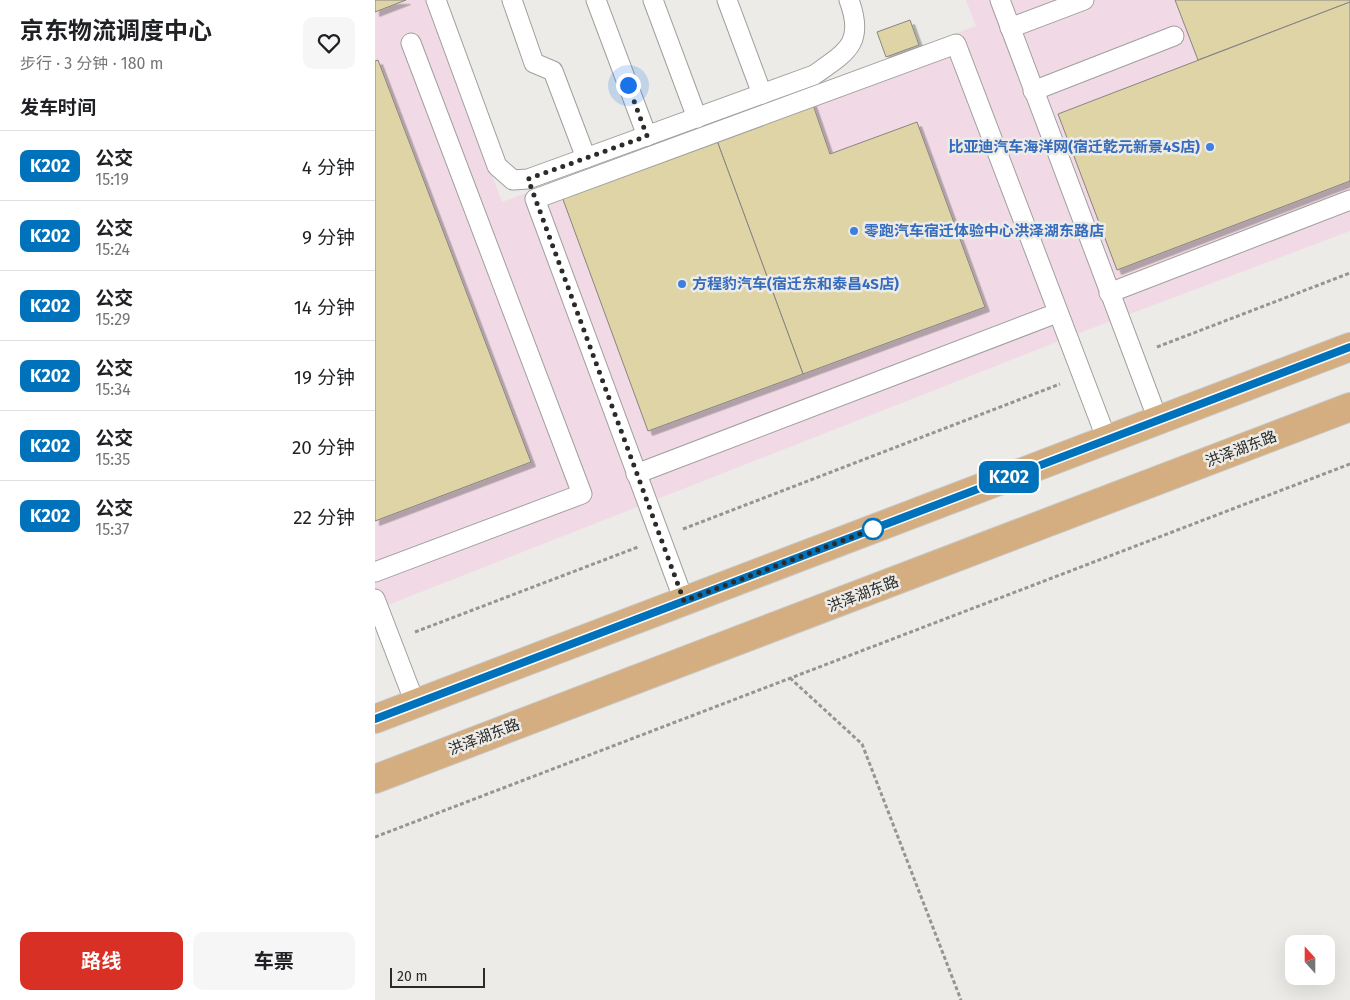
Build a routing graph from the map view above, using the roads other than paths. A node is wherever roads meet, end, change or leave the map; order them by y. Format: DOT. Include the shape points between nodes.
graph roads {
  1 [pos="436,0"];
  2 [pos="512,0"];
  3 [pos="596,0"];
  4 [pos="653,0"];
  5 [pos="727,0"];
  6 [pos="849,0"];
  7 [pos="1000,0"];
  8 [pos="1084,0"];
  9 [pos="1010,28"];
  10 [pos="1174,36"];
  11 [pos="411,43"];
  12 [pos="1033,91"];
  13 [pos="762,94"];
  14 [pos="697,118"];
  15 [pos="647,136"];
  16 [pos="586,158"];
  17 [pos="528,179"];
  18 [pos="535,199"];
  19 [pos="1350,200"];
  20 [pos="1109,293"];
  21 [pos="1057,313"];
  22 [pos="1350,347"];
  23 [pos="1350,406"];
  24 [pos="1158,420"];
  25 [pos="1107,440"];
  26 [pos="636,474"];
  27 [pos="375,572"];
  28 [pos="375,599"];
  29 [pos="684,601"];
  30 [pos="415,703"];
  31 [pos="375,719"];
  32 [pos="375,779"];
  1 -- 17 [label="lane" via="497,166 513,180"];
  2 -- 16 [label="lane" via="534,63 553,71"];
  3 -- 15 [label="lane"];
  4 -- 14 [label="lane"];
  5 -- 13 [label="lane"];
  6 -- 13 [label="lane" via="855,18 855,38 842,56 814,75"];
  7 -- 9 [label="lane"];
  8 -- 9 [label="lane"];
  9 -- 12 [label="lane"];
  10 -- 12 [label="lane"];
  11 -- 27 [label="lane" via="581,494"];
  12 -- 20 [label="lane"];
  13 -- 14 [label="lane"];
  14 -- 15 [label="lane"];
  15 -- 16 [label="lane"];
  16 -- 17 [label="lane"];
  17 -- 18 [label="lane"];
  18 -- 21 [label="lane" via="956,44"];
  18 -- 26 [label="lane"];
  19 -- 20 [label="lane"];
  20 -- 24 [label="lane"];
  21 -- 25 [label="lane"];
  21 -- 26 [label="lane"];
  22 -- 24 [label="main road"];
  23 -- 32 [label="main road, 洪泽湖东路"];
  24 -- 25 [label="main road"];
  25 -- 29 [label="main road"];
  26 -- 29 [label="lane"];
  28 -- 30 [label="lane"];
  29 -- 30 [label="main road"];
  30 -- 31 [label="main road"];
}
